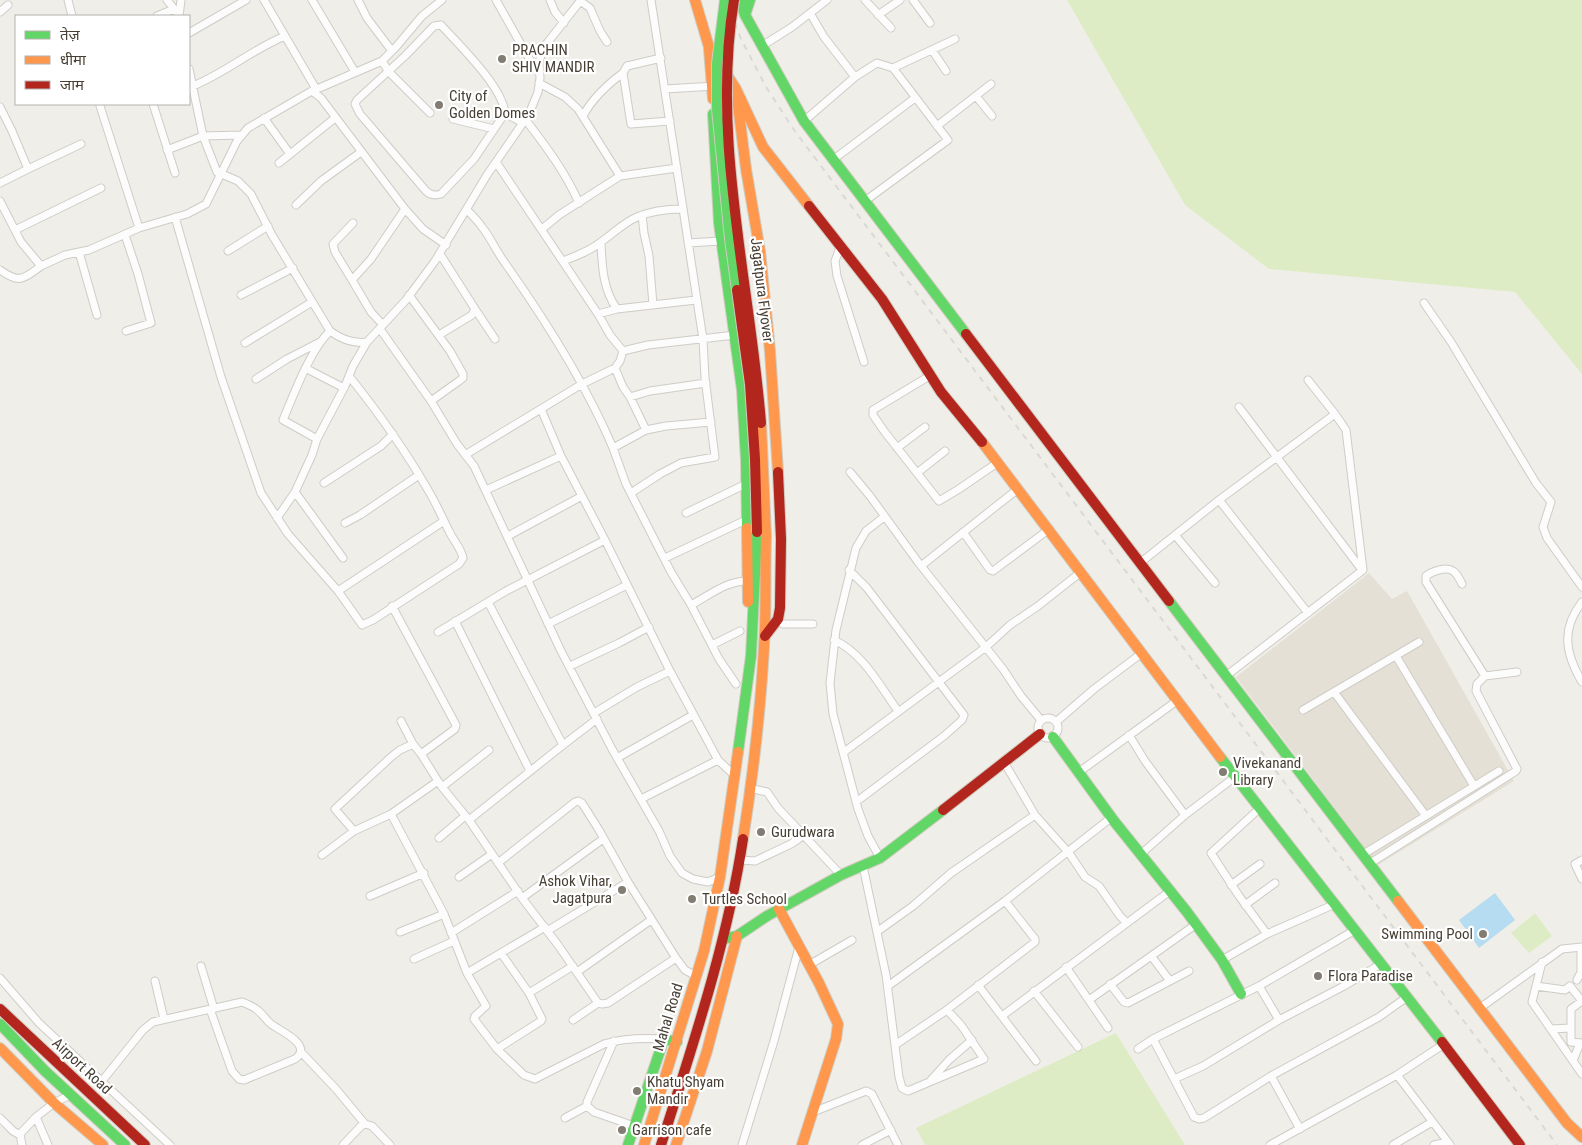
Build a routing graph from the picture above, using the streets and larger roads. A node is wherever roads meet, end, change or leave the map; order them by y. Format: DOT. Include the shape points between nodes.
graph roads {
  1 [pos="167,0"];
  2 [pos="181,0"];
  3 [pos="246,0"];
  4 [pos="264,0"];
  5 [pos="312,0"];
  6 [pos="358,0"];
  7 [pos="427,0"];
  8 [pos="442,0"];
  9 [pos="496,0"];
  10 [pos="550,0"];
  11 [pos="651,0"];
  12 [pos="695,0"];
  13 [pos="725,0"];
  14 [pos="734,0"];
  15 [pos="740,0"];
  16 [pos="745,0"];
  17 [pos="750,0"];
  18 [pos="827,0"];
  19 [pos="865,0"];
  20 [pos="900,0"];
  21 [pos="913,0"];
  22 [pos="71,1"];
  23 [pos="581,1"];
  24 [pos="8,5"];
  25 [pos="430,9"];
  26 [pos="0,12"];
  27 [pos="810,13"];
  28 [pos="177,14"];
  29 [pos="72,15"];
  30 [pos="745,15"];
  31 [pos="878,15"];
  32 [pos="564,24"];
  33 [pos="930,24"];
  34 [pos="890,28"];
  35 [pos="190,32"];
  36 [pos="284,36"];
  37 [pos="954,38"];
  38 [pos="607,42"];
  39 [pos="762,46"];
  40 [pos="709,47"];
  41 [pos="932,50"];
  42 [pos="392,51"];
  43 [pos="661,58"];
  44 [pos="382,61"];
  45 [pos="893,68"];
  46 [pos="946,71"];
  47 [pos="355,72"];
  48 [pos="389,72"];
  49 [pos="540,72"];
  50 [pos="190,73"];
  51 [pos="623,73"];
  52 [pos="855,76"];
  53 [pos="540,83"];
  54 [pos="991,84"];
  55 [pos="193,86"];
  56 [pos="712,86"];
  57 [pos="665,89"];
  58 [pos="736,89"];
  59 [pos="314,90"];
  60 [pos="976,96"];
  61 [pos="915,98"];
  62 [pos="153,105"];
  63 [pos="100,106"];
  64 [pos="0,107"];
  65 [pos="430,113"];
  66 [pos="505,114"];
  67 [pos="583,116"];
  68 [pos="992,116"];
  69 [pos="264,118"];
  70 [pos="336,118"];
  71 [pos="453,119"];
  72 [pos="524,121"];
  73 [pos="670,121"];
  74 [pos="804,121"];
  75 [pos="937,126"];
  76 [pos="494,129"];
  77 [pos="242,135"];
  78 [pos="204,136"];
  79 [pos="81,144"];
  80 [pos="167,150"];
  81 [pos="361,152"];
  82 [pos="290,154"];
  83 [pos="834,159"];
  84 [pos="496,162"];
  85 [pos="279,163"];
  86 [pos="677,168"];
  87 [pos="28,169"];
  88 [pos="174,173"];
  89 [pos="221,173"];
  90 [pos="620,176"];
  91 [pos="0,183"];
  92 [pos="101,188"];
  93 [pos="0,201"];
  94 [pos="865,201"];
  95 [pos="579,202"];
  96 [pos="296,205"];
  97 [pos="405,209"];
  98 [pos="683,209"];
  99 [pos="466,210"];
  100 [pos="642,215"];
  101 [pos="174,217"];
  102 [pos="353,223"];
  103 [pos="268,226"];
  104 [pos="139,228"];
  105 [pos="542,229"];
  106 [pos="15,230"];
  107 [pos="124,235"];
  108 [pos="721,240"];
  109 [pos="688,242"];
  110 [pos="600,243"];
  111 [pos="446,245"];
  112 [pos="841,245"];
  113 [pos="228,251"];
  114 [pos="78,252"];
  115 [pos="440,254"];
  116 [pos="562,261"];
  117 [pos="42,266"];
  118 [pos="293,268"];
  119 [pos="0,270"];
  120 [pos="352,280"];
  121 [pos="241,295"];
  122 [pos="409,295"];
  123 [pos="696,300"];
  124 [pos="312,302"];
  125 [pos="1424,303"];
  126 [pos="653,305"];
  127 [pos="476,309"];
  128 [pos="617,309"];
  129 [pos="598,314"];
  130 [pos="98,315"];
  131 [pos="381,327"];
  132 [pos="126,331"];
  133 [pos="330,331"];
  134 [pos="439,335"];
  135 [pos="735,335"];
  136 [pos="496,338"];
  137 [pos="703,339"];
  138 [pos="320,342"];
  139 [pos="367,342"];
  140 [pos="245,343"];
  141 [pos="623,351"];
  142 [pos="864,362"];
  143 [pos="615,368"];
  144 [pos="307,369"];
  145 [pos="931,375"];
  146 [pos="349,376"];
  147 [pos="256,379"];
  148 [pos="1308,380"];
  149 [pos="706,383"];
  150 [pos="582,384"];
  151 [pos="344,388"];
  152 [pos="630,397"];
  153 [pos="431,401"];
  154 [pos="1239,407"];
  155 [pos="541,409"];
  156 [pos="1335,414"];
  157 [pos="711,422"];
  158 [pos="925,427"];
  159 [pos="646,430"];
  160 [pos="393,434"];
  161 [pos="317,439"];
  162 [pos="614,448"];
  163 [pos="897,448"];
  164 [pos="945,451"];
  165 [pos="465,455"];
  166 [pos="561,456"];
  167 [pos="1277,458"];
  168 [pos="996,463"];
  169 [pos="850,472"];
  170 [pos="917,473"];
  171 [pos="419,475"];
  172 [pos="324,483"];
  173 [pos="746,484"];
  174 [pos="486,490"];
  175 [pos="1018,490"];
  176 [pos="295,492"];
  177 [pos="631,493"];
  178 [pos="582,496"];
  179 [pos="1219,500"];
  180 [pos="686,513"];
  181 [pos="884,517"];
  182 [pos="277,518"];
  183 [pos="748,519"];
  184 [pos="444,521"];
  185 [pos="345,523"];
  186 [pos="1048,530"];
  187 [pos="963,532"];
  188 [pos="762,534"];
  189 [pos="1175,535"];
  190 [pos="508,536"];
  191 [pos="606,540"];
  192 [pos="343,558"];
  193 [pos="665,558"];
  194 [pos="1140,563"];
  195 [pos="921,566"];
  196 [pos="849,570"];
  197 [pos="1363,570"];
  198 [pos="1082,572"];
  199 [pos="527,580"];
  200 [pos="756,582"];
  201 [pos="1215,583"];
  202 [pos="1462,584"];
  203 [pos="627,585"];
  204 [pos="1582,587"];
  205 [pos="338,591"];
  206 [pos="780,594"];
  207 [pos="488,602"];
  208 [pos="1582,602"];
  209 [pos="691,605"];
  210 [pos="392,606"];
  211 [pos="1308,613"];
  212 [pos="455,620"];
  213 [pos="548,624"];
  214 [pos="783,624"];
  215 [pos="813,624"];
  216 [pos="649,628"];
  217 [pos="740,630"];
  218 [pos="438,632"];
  219 [pos="764,636"];
  220 [pos="834,640"];
  221 [pos="1419,642"];
  222 [pos="712,645"];
  223 [pos="986,647"];
  224 [pos="1142,653"];
  225 [pos="1396,656"];
  226 [pos="570,666"];
  227 [pos="670,671"];
  228 [pos="1517,672"];
  229 [pos="1226,676"];
  230 [pos="1485,676"];
  231 [pos="1582,682"];
  232 [pos="938,683"];
  233 [pos="736,684"];
  234 [pos="1334,692"];
  235 [pos="1178,700"];
  236 [pos="1303,710"];
  237 [pos="898,711"];
  238 [pos="692,715"];
  239 [pos="595,716"];
  240 [pos="1042,720"];
  241 [pos="401,721"];
  242 [pos="1056,722"];
  243 [pos="1040,734"];
  244 [pos="1130,736"];
  245 [pos="1053,737"];
  246 [pos="412,744"];
  247 [pos="562,744"];
  248 [pos="489,750"];
  249 [pos="844,752"];
  250 [pos="421,754"];
  251 [pos="617,758"];
  252 [pos="718,760"];
  253 [pos="1004,762"];
  254 [pos="1499,770"];
  255 [pos="530,771"];
  256 [pos="1079,772"];
  257 [pos="736,776"];
  258 [pos="1235,777"];
  259 [pos="440,784"];
  260 [pos="1474,786"];
  261 [pos="749,788"];
  262 [pos="641,799"];
  263 [pos="856,802"];
  264 [pos="1260,808"];
  265 [pos="391,814"];
  266 [pos="1035,815"];
  267 [pos="1185,816"];
  268 [pos="1426,816"];
  269 [pos="467,818"];
  270 [pos="1112,818"];
  271 [pos="354,832"];
  272 [pos="804,835"];
  273 [pos="438,838"];
  274 [pos="603,839"];
  275 [pos="1069,852"];
  276 [pos="492,854"];
  277 [pos="1140,854"];
  278 [pos="1362,854"];
  279 [pos="322,855"];
  280 [pos="880,858"];
  281 [pos="740,860"];
  282 [pos="1582,860"];
  283 [pos="498,863"];
  284 [pos="1260,864"];
  285 [pos="1369,864"];
  286 [pos="863,866"];
  287 [pos="424,873"];
  288 [pos="842,875"];
  289 [pos="459,877"];
  290 [pos="720,877"];
  291 [pos="1582,879"];
  292 [pos="628,882"];
  293 [pos="1275,883"];
  294 [pos="1231,885"];
  295 [pos="1170,890"];
  296 [pos="520,895"];
  297 [pos="370,896"];
  298 [pos="1005,901"];
  299 [pos="1335,904"];
  300 [pos="1245,905"];
  301 [pos="779,909"];
  302 [pos="444,914"];
  303 [pos="651,920"];
  304 [pos="1127,923"];
  305 [pos="1195,925"];
  306 [pos="546,929"];
  307 [pos="1355,930"];
  308 [pos="878,931"];
  309 [pos="400,932"];
  310 [pos="452,933"];
  311 [pos="1267,934"];
  312 [pos="736,936"];
  313 [pos="723,939"];
  314 [pos="852,940"];
  315 [pos="454,941"];
  316 [pos="800,947"];
  317 [pos="1581,947"];
  318 [pos="502,954"];
  319 [pos="1152,957"];
  320 [pos="676,958"];
  321 [pos="414,959"];
  322 [pos="1222,960"];
  323 [pos="1542,962"];
  324 [pos="1381,964"];
  325 [pos="809,965"];
  326 [pos="201,966"];
  327 [pos="1066,967"];
  328 [pos="575,969"];
  329 [pos="1189,971"];
  330 [pos="467,973"];
  331 [pos="696,976"];
  332 [pos="0,978"];
  333 [pos="1577,980"];
  334 [pos="155,981"];
  335 [pos="1170,981"];
  336 [pos="1110,984"];
  337 [pos="978,985"];
  338 [pos="888,986"];
  339 [pos="1259,986"];
  340 [pos="1536,986"];
  341 [pos="1570,986"];
  342 [pos="1582,987"];
  343 [pos="1034,991"];
  344 [pos="528,993"];
  345 [pos="1241,994"];
  346 [pos="1407,997"];
  347 [pos="1088,1000"];
  348 [pos="1582,1001"];
  349 [pos="598,1003"];
  350 [pos="1480,1008"];
  351 [pos="0,1009"];
  352 [pos="212,1009"];
  353 [pos="947,1010"];
  354 [pos="1002,1016"];
  355 [pos="164,1019"];
  356 [pos="573,1020"];
  357 [pos="1279,1020"];
  358 [pos="0,1024"];
  359 [pos="1108,1028"];
  360 [pos="1570,1028"];
  361 [pos="1551,1029"];
  362 [pos="664,1039"];
  363 [pos="1154,1039"];
  364 [pos="972,1040"];
  365 [pos="614,1041"];
  366 [pos="677,1042"];
  367 [pos="1560,1042"];
  368 [pos="1571,1042"];
  369 [pos="1581,1043"];
  370 [pos="1444,1044"];
  371 [pos="895,1045"];
  372 [pos="1078,1047"];
  373 [pos="0,1048"];
  374 [pos="497,1049"];
  375 [pos="1138,1049"];
  376 [pos="301,1052"];
  377 [pos="1036,1061"];
  378 [pos="1573,1061"];
  379 [pos="1582,1074"];
  380 [pos="1397,1075"];
  381 [pos="1271,1076"];
  382 [pos="1174,1079"];
  383 [pos="102,1081"];
  384 [pos="930,1082"];
  385 [pos="70,1096"];
  386 [pos="54,1103"];
  387 [pos="588,1106"];
  388 [pos="813,1112"];
  389 [pos="36,1116"];
  390 [pos="0,1118"];
  391 [pos="565,1118"];
  392 [pos="1432,1122"];
  393 [pos="365,1124"];
  394 [pos="634,1126"];
  395 [pos="1300,1129"];
  396 [pos="891,1130"];
  397 [pos="20,1135"];
  398 [pos="1582,1136"];
  399 [pos="1449,1144"];
  400 [pos="22,1145"];
  401 [pos="48,1145"];
  402 [pos="103,1145"];
  403 [pos="125,1145"];
  404 [pos="145,1145"];
  405 [pos="170,1145"];
  406 [pos="342,1145"];
  407 [pos="390,1145"];
  408 [pos="628,1145"];
  409 [pos="644,1145"];
  410 [pos="661,1145"];
  411 [pos="676,1145"];
  412 [pos="742,1145"];
  413 [pos="802,1145"];
  414 [pos="862,1145"];
  415 [pos="898,1145"];
  416 [pos="1270,1145"];
  417 [pos="1393,1145"];
  418 [pos="1434,1145"];
  419 [pos="1520,1145"];
  1 -- 28 [label="street"];
  2 -- 28 [label="street"];
  3 -- 35 [label="street"];
  4 -- 36 [label="street"];
  5 -- 47 [label="street"];
  6 -- 42 [label="street"];
  7 -- 25 [label="street"];
  8 -- 25 [label="street"];
  9 -- 49 [label="street"];
  10 -- 32 [label="street"];
  11 -- 43 [label="street"];
  12 -- 40 [label="street"];
  13 -- 188 [label="street, Jagatpura Flyover, bridge" via="717,64 718,109 730,239 750,384"];
  14 -- 188 [label="street, Jagatpura Flyover, bridge" via="726,55 726,109 762,422 766,476"];
  15 -- 30 [label="street"];
  16 -- 30 [label="street"];
  17 -- 30 [label="street"];
  18 -- 27 [label="street"];
  19 -- 31 [label="street"];
  20 -- 31 [label="street"];
  21 -- 33 [label="street"];
  22 -- 29 [label="street"];
  23 -- 32 [label="street"];
  23 -- 38 [label="street" via="590,8"];
  24 -- 26 [label="street"];
  25 -- 42 [label="street"];
  27 -- 39 [label="street"];
  27 -- 52 [label="street" via="824,37"];
  30 -- 39 [label="street"];
  31 -- 34 [label="street"];
  32 -- 49 [label="street" via="544,48 539,62"];
  36 -- 55 [label="street"];
  36 -- 59 [label="street"];
  37 -- 41 [label="street"];
  39 -- 74 [label="street"];
  40 -- 56 [label="street"];
  40 -- 58 [label="street"];
  41 -- 45 [label="street"];
  41 -- 46 [label="street"];
  42 -- 44 [label="street"];
  43 -- 51 [label="street" via="627,66"];
  43 -- 57 [label="street"];
  44 -- 47 [label="street"];
  44 -- 48 [label="street"];
  45 -- 52 [label="street" via="877,63"];
  45 -- 61 [label="street"];
  47 -- 59 [label="street"];
  48 -- 65 [label="street"];
  48 -- 66 [label="street" via="434,26 441,25 482,70 503,102"];
  48 -- 76 [label="street" via="357,100 356,109 429,194 441,194 468,166"];
  49 -- 53 [label="street"];
  50 -- 55 [label="street"];
  51 -- 67 [label="street" via="612,81"];
  51 -- 73 [label="street" via="632,124"];
  52 -- 74 [label="street"];
  53 -- 67 [label="street" via="565,97"];
  53 -- 72 [label="street"];
  54 -- 60 [label="street"];
  55 -- 78 [label="street"];
  56 -- 57 [label="street"];
  56 -- 58 [label="street"];
  56 -- 108 [label="street"];
  57 -- 73 [label="street"];
  58 -- 112 [label="street" via="763,147"];
  58 -- 206 [label="street" via="760,251 769,342 781,539"];
  59 -- 69 [label="street"];
  59 -- 70 [label="street"];
  60 -- 68 [label="street"];
  60 -- 75 [label="street"];
  61 -- 75 [label="street"];
  61 -- 83 [label="street"];
  62 -- 80 [label="street"];
  63 -- 104 [label="street"];
  64 -- 87 [label="street"];
  66 -- 72 [label="street"];
  66 -- 76 [label="street"];
  67 -- 90 [label="street"];
  69 -- 77 [label="street"];
  69 -- 82 [label="street"];
  70 -- 81 [label="street"];
  70 -- 82 [label="street"];
  71 -- 76 [label="street"];
  72 -- 84 [label="street"];
  72 -- 95 [label="street" via="541,139"];
  73 -- 86 [label="street"];
  74 -- 83 [label="street"];
  75 -- 94 [label="street" via="948,140"];
  77 -- 78 [label="street"];
  77 -- 89 [label="street"];
  78 -- 80 [label="street"];
  78 -- 89 [label="street"];
  79 -- 87 [label="street"];
  80 -- 88 [label="street"];
  81 -- 96 [label="street"];
  81 -- 97 [label="street"];
  82 -- 85 [label="street"];
  83 -- 94 [label="street"];
  84 -- 99 [label="street"];
  84 -- 105 [label="street"];
  86 -- 90 [label="street"];
  86 -- 98 [label="street"];
  87 -- 91 [label="street"];
  89 -- 101 [label="street" via="206,204"];
  89 -- 103 [label="street" via="238,181 251,194"];
  90 -- 95 [label="street"];
  92 -- 106 [label="street"];
  93 -- 106 [label="street"];
  94 -- 194 [label="street"];
  95 -- 105 [label="street"];
  97 -- 111 [label="street" via="423,229"];
  97 -- 120 [label="street" via="371,259"];
  98 -- 100 [label="street"];
  98 -- 109 [label="street"];
  99 -- 111 [label="street"];
  99 -- 150 [label="street" via="482,227 547,324"];
  100 -- 110 [label="street" via="619,227"];
  100 -- 126 [label="street"];
  101 -- 104 [label="street"];
  101 -- 182 [label="street" via="236,423 260,493"];
  102 -- 120 [label="street" via="333,244"];
  103 -- 113 [label="street"];
  103 -- 118 [label="street"];
  104 -- 107 [label="street"];
  105 -- 116 [label="street"];
  106 -- 117 [label="street"];
  107 -- 114 [label="street"];
  107 -- 132 [label="street" via="151,323"];
  108 -- 109 [label="street"];
  108 -- 135 [label="street"];
  109 -- 123 [label="street"];
  110 -- 116 [label="street"];
  110 -- 128 [label="street" via="608,298"];
  111 -- 115 [label="street"];
  112 -- 142 [label="street" via="836,261 839,284"];
  112 -- 145 [label="street" via="882,299"];
  114 -- 117 [label="street"];
  114 -- 130 [label="street"];
  115 -- 122 [label="street"];
  115 -- 127 [label="street"];
  116 -- 129 [label="street"];
  117 -- 119 [label="street" via="22,280 12,279"];
  118 -- 121 [label="street"];
  118 -- 124 [label="street"];
  120 -- 131 [label="street"];
  122 -- 131 [label="street"];
  122 -- 134 [label="street"];
  123 -- 126 [label="street"];
  123 -- 137 [label="street"];
  124 -- 133 [label="street"];
  124 -- 140 [label="street"];
  125 -- 204 [label="street" via="1452,342 1536,483 1551,502 1543,527 1547,538"];
  126 -- 128 [label="street"];
  127 -- 134 [label="street" via="472,315"];
  127 -- 136 [label="street"];
  128 -- 129 [label="street"];
  129 -- 141 [label="street"];
  131 -- 139 [label="street"];
  131 -- 153 [label="street"];
  133 -- 138 [label="street"];
  133 -- 139 [label="street" via="349,341"];
  134 -- 153 [label="street" via="462,371 463,378"];
  135 -- 137 [label="street"];
  135 -- 173 [label="street" via="744,411"];
  137 -- 141 [label="street"];
  137 -- 149 [label="street"];
  138 -- 144 [label="street"];
  138 -- 147 [label="street"];
  139 -- 146 [label="street"];
  141 -- 143 [label="street"];
  143 -- 150 [label="street"];
  143 -- 152 [label="street" via="622,387"];
  144 -- 151 [label="street"];
  144 -- 161 [label="street" via="283,420"];
  145 -- 163 [label="street" via="873,410 873,415"];
  145 -- 168 [label="street"];
  146 -- 151 [label="street"];
  146 -- 160 [label="street"];
  148 -- 156 [label="street"];
  149 -- 152 [label="street"];
  149 -- 157 [label="street"];
  150 -- 155 [label="street"];
  150 -- 162 [label="street"];
  151 -- 161 [label="street"];
  152 -- 159 [label="street"];
  153 -- 165 [label="street"];
  154 -- 167 [label="street"];
  155 -- 165 [label="street"];
  155 -- 166 [label="street"];
  156 -- 167 [label="street"];
  156 -- 197 [label="street" via="1346,430"];
  157 -- 159 [label="street"];
  157 -- 177 [label="street" via="715,457 681,462"];
  158 -- 163 [label="street"];
  159 -- 162 [label="street"];
  160 -- 171 [label="street"];
  160 -- 172 [label="street" via="381,446"];
  161 -- 176 [label="street"];
  162 -- 177 [label="street"];
  163 -- 170 [label="street"];
  164 -- 170 [label="street"];
  165 -- 174 [label="street"];
  166 -- 174 [label="street"];
  166 -- 178 [label="street"];
  167 -- 179 [label="street"];
  167 -- 197 [label="street"];
  168 -- 170 [label="street" via="941,500"];
  168 -- 175 [label="street"];
  169 -- 181 [label="street"];
  171 -- 184 [label="street"];
  171 -- 185 [label="street"];
  173 -- 180 [label="street"];
  173 -- 183 [label="street"];
  174 -- 190 [label="street"];
  175 -- 186 [label="street"];
  175 -- 187 [label="street"];
  176 -- 182 [label="street"];
  176 -- 192 [label="street"];
  177 -- 193 [label="street"];
  178 -- 190 [label="street"];
  178 -- 191 [label="street"];
  179 -- 189 [label="street"];
  179 -- 211 [label="street"];
  181 -- 195 [label="street"];
  181 -- 196 [label="street" via="866,531"];
  182 -- 205 [label="street"];
  183 -- 193 [label="street"];
  183 -- 200 [label="street"];
  184 -- 205 [label="street"];
  184 -- 210 [label="street" via="462,553 462,561"];
  186 -- 187 [label="street" via="993,571"];
  186 -- 198 [label="street"];
  187 -- 195 [label="street"];
  188 -- 200 [label="street, Jagatpura Flyover"];
  189 -- 194 [label="street"];
  189 -- 201 [label="street"];
  190 -- 199 [label="street"];
  191 -- 199 [label="street"];
  191 -- 203 [label="street"];
  193 -- 209 [label="street"];
  194 -- 229 [label="street"];
  195 -- 223 [label="street"];
  196 -- 220 [label="street"];
  196 -- 232 [label="street" via="868,588"];
  197 -- 211 [label="street"];
  198 -- 223 [label="street" via="1010,625"];
  198 -- 224 [label="street"];
  199 -- 207 [label="street"];
  199 -- 213 [label="street"];
  200 -- 206 [label="street"];
  200 -- 209 [label="street" via="741,581 722,587"];
  200 -- 219 [label="street"];
  200 -- 257 [label="street, Mahal Road"];
  202 -- 230 [label="street" via="1454,571 1448,569 1426,576 1426,582"];
  203 -- 213 [label="street"];
  203 -- 216 [label="street"];
  205 -- 210 [label="street" via="362,625"];
  206 -- 219 [label="street" via="778,619"];
  207 -- 212 [label="street"];
  207 -- 247 [label="street"];
  208 -- 231 [label="street" via="1574,612 1568,633 1568,652"];
  209 -- 222 [label="street"];
  210 -- 250 [label="street" via="456,726"];
  211 -- 229 [label="street"];
  212 -- 218 [label="street"];
  212 -- 255 [label="street"];
  213 -- 226 [label="street"];
  214 -- 215 [label="street"];
  216 -- 226 [label="street"];
  216 -- 227 [label="street"];
  217 -- 222 [label="street"];
  219 -- 261 [label="street"];
  220 -- 237 [label="street" via="863,662"];
  220 -- 249 [label="street" via="830,683 833,714"];
  221 -- 225 [label="street"];
  222 -- 233 [label="street"];
  223 -- 232 [label="street"];
  223 -- 240 [label="street"];
  224 -- 235 [label="street"];
  224 -- 242 [label="street"];
  225 -- 234 [label="street"];
  225 -- 260 [label="street"];
  226 -- 239 [label="street"];
  227 -- 238 [label="street"];
  227 -- 239 [label="street" via="636,688"];
  228 -- 230 [label="street"];
  229 -- 278 [label="street"];
  230 -- 285 [label="street" via="1476,684 1476,691 1516,771"];
  232 -- 237 [label="street"];
  232 -- 263 [label="street" via="964,715 962,720"];
  234 -- 236 [label="street"];
  234 -- 268 [label="street"];
  235 -- 244 [label="street"];
  235 -- 258 [label="street"];
  237 -- 249 [label="street"];
  238 -- 251 [label="street"];
  238 -- 252 [label="street"];
  239 -- 247 [label="street"];
  239 -- 251 [label="street"];
  240 -- 242 [label="street" via="1048,718"];
  240 -- 243 [label="street" via="1038,726"];
  241 -- 246 [label="street"];
  242 -- 245 [label="street" via="1058,729"];
  243 -- 245 [label="street" via="1046,738"];
  243 -- 253 [label="street"];
  244 -- 256 [label="street"];
  244 -- 267 [label="street"];
  245 -- 256 [label="street"];
  246 -- 250 [label="street"];
  246 -- 271 [label="street" via="391,756 335,809"];
  247 -- 255 [label="street"];
  248 -- 259 [label="street"];
  249 -- 263 [label="street"];
  250 -- 259 [label="street"];
  251 -- 262 [label="street"];
  252 -- 257 [label="street"];
  252 -- 262 [label="street"];
  253 -- 266 [label="street"];
  253 -- 280 [label="street"];
  254 -- 260 [label="street"];
  255 -- 269 [label="street"];
  256 -- 270 [label="street"];
  257 -- 290 [label="street, Mahal Road"];
  258 -- 264 [label="street"];
  258 -- 267 [label="street"];
  259 -- 265 [label="street"];
  259 -- 269 [label="street"];
  260 -- 268 [label="street"];
  261 -- 272 [label="street" via="767,792"];
  261 -- 281 [label="street"];
  262 -- 290 [label="street" via="682,873 708,882"];
  263 -- 280 [label="street"];
  264 -- 294 [label="street" via="1210,853"];
  264 -- 299 [label="street"];
  265 -- 271 [label="street"];
  265 -- 287 [label="street"];
  266 -- 275 [label="street"];
  266 -- 308 [label="street" via="951,873"];
  267 -- 277 [label="street"];
  268 -- 278 [label="street"];
  269 -- 273 [label="street"];
  269 -- 276 [label="street"];
  270 -- 275 [label="street"];
  270 -- 277 [label="street"];
  271 -- 279 [label="street"];
  272 -- 281 [label="street" via="756,861"];
  272 -- 288 [label="street"];
  274 -- 283 [label="street" via="583,804 578,801"];
  274 -- 292 [label="street"];
  274 -- 296 [label="street"];
  275 -- 298 [label="street"];
  275 -- 304 [label="street" via="1085,877 1099,886"];
  276 -- 283 [label="street"];
  276 -- 289 [label="street"];
  277 -- 295 [label="street"];
  278 -- 285 [label="street"];
  280 -- 286 [label="street"];
  281 -- 313 [label="street"];
  282 -- 291 [label="street" via="1575,864"];
  283 -- 296 [label="street"];
  284 -- 294 [label="street"];
  285 -- 350 [label="street"];
  286 -- 288 [label="street"];
  286 -- 308 [label="street"];
  287 -- 297 [label="street"];
  287 -- 302 [label="street"];
  288 -- 301 [label="street"];
  290 -- 331 [label="street, Mahal Road" via="711,926"];
  292 -- 303 [label="street"];
  292 -- 306 [label="street"];
  293 -- 300 [label="street"];
  294 -- 300 [label="street"];
  295 -- 304 [label="street"];
  295 -- 305 [label="street"];
  296 -- 306 [label="street"];
  296 -- 310 [label="street"];
  298 -- 337 [label="street" via="1035,942"];
  298 -- 338 [label="street"];
  299 -- 307 [label="street"];
  299 -- 311 [label="street"];
  300 -- 311 [label="street"];
  301 -- 312 [label="street"];
  301 -- 316 [label="street"];
  302 -- 309 [label="street"];
  302 -- 310 [label="street"];
  303 -- 320 [label="street"];
  303 -- 328 [label="street"];
  304 -- 327 [label="street"];
  305 -- 319 [label="street"];
  305 -- 322 [label="street"];
  306 -- 318 [label="street"];
  306 -- 328 [label="street"];
  307 -- 324 [label="street"];
  307 -- 339 [label="street"];
  308 -- 338 [label="street"];
  310 -- 315 [label="street"];
  311 -- 322 [label="street"];
  312 -- 313 [label="street"];
  312 -- 411 [label="street" via="707,1051"];
  313 -- 410 [label="street"];
  314 -- 325 [label="street"];
  315 -- 321 [label="street"];
  315 -- 330 [label="street"];
  316 -- 325 [label="street"];
  316 -- 412 [label="street"];
  317 -- 323 [label="street" via="1562,949"];
  317 -- 333 [label="street" via="1581,972"];
  318 -- 330 [label="street"];
  318 -- 344 [label="street"];
  319 -- 335 [label="street"];
  319 -- 336 [label="street"];
  320 -- 331 [label="street" via="685,970"];
  320 -- 349 [label="street" via="608,1003"];
  322 -- 345 [label="street"];
  323 -- 340 [label="street"];
  323 -- 350 [label="street"];
  324 -- 346 [label="street"];
  324 -- 357 [label="street"];
  325 -- 388 [label="street" via="838,1024"];
  326 -- 352 [label="street"];
  327 -- 343 [label="street"];
  327 -- 347 [label="street"];
  328 -- 344 [label="street"];
  328 -- 349 [label="street"];
  329 -- 335 [label="street"];
  330 -- 374 [label="street" via="486,1006 474,1019"];
  331 -- 366 [label="street, Mahal Road"];
  332 -- 383 [label="street" via="39,1023"];
  333 -- 341 [label="street"];
  333 -- 342 [label="street"];
  334 -- 355 [label="street"];
  335 -- 336 [label="street" via="1128,1003"];
  336 -- 347 [label="street"];
  337 -- 353 [label="street"];
  337 -- 354 [label="street"];
  338 -- 371 [label="street"];
  339 -- 345 [label="street"];
  339 -- 357 [label="street"];
  340 -- 341 [label="street" via="1565,990"];
  340 -- 361 [label="street" via="1532,1002"];
  341 -- 348 [label="street"];
  343 -- 354 [label="street"];
  343 -- 372 [label="street"];
  344 -- 374 [label="street" via="542,1016 541,1021"];
  345 -- 363 [label="street"];
  346 -- 370 [label="street"];
  346 -- 381 [label="street" via="1379,1017"];
  347 -- 359 [label="street"];
  348 -- 360 [label="street" via="1570,1009"];
  349 -- 356 [label="street"];
  350 -- 398 [label="street" via="1567,1123"];
  351 -- 404 [label="street, Airport Road"];
  352 -- 355 [label="street"];
  352 -- 376 [label="street" via="242,1002 256,1008 271,1024 292,1037"];
  352 -- 376 [label="street" via="232,1071 239,1078 244,1080 295,1059"];
  353 -- 364 [label="street"];
  353 -- 371 [label="street"];
  354 -- 377 [label="street"];
  355 -- 383 [label="street" via="143,1030"];
  357 -- 382 [label="street" via="1203,1066"];
  358 -- 385 [label="street, Airport Road"];
  360 -- 361 [label="street"];
  360 -- 368 [label="street"];
  361 -- 367 [label="street"];
  362 -- 365 [label="street"];
  362 -- 366 [label="street"];
  362 -- 394 [label="street"];
  363 -- 375 [label="street"];
  363 -- 382 [label="street"];
  364 -- 384 [label="street"];
  364 -- 384 [label="street" via="984,1059"];
  365 -- 374 [label="street" via="535,1079 524,1075"];
  365 -- 387 [label="street"];
  366 -- 409 [label="street, Mahal Road"];
  367 -- 368 [label="street"];
  367 -- 378 [label="street"];
  368 -- 369 [label="street"];
  369 -- 378 [label="street"];
  370 -- 380 [label="street"];
  370 -- 419 [label="street"];
  371 -- 384 [label="street" via="902,1088 908,1091"];
  373 -- 386 [label="street"];
  376 -- 393 [label="street"];
  378 -- 379 [label="street"];
  380 -- 392 [label="street"];
  380 -- 395 [label="street"];
  381 -- 382 [label="street" via="1199,1119 1194,1117"];
  381 -- 395 [label="street"];
  383 -- 405 [label="street"];
  385 -- 386 [label="street"];
  385 -- 403 [label="street, Airport Road"];
  386 -- 389 [label="street"];
  386 -- 402 [label="street"];
  387 -- 391 [label="street"];
  387 -- 394 [label="street" via="594,1112"];
  388 -- 396 [label="street" via="869,1091"];
  388 -- 413 [label="street"];
  389 -- 397 [label="street"];
  389 -- 401 [label="street"];
  390 -- 397 [label="street"];
  392 -- 399 [label="street"];
  392 -- 417 [label="street"];
  393 -- 406 [label="street"];
  393 -- 407 [label="street" via="372,1126"];
  394 -- 408 [label="street"];
  395 -- 416 [label="street"];
  396 -- 414 [label="street"];
  396 -- 415 [label="street"];
  397 -- 400 [label="street"];
  399 -- 418 [label="street"];
}
